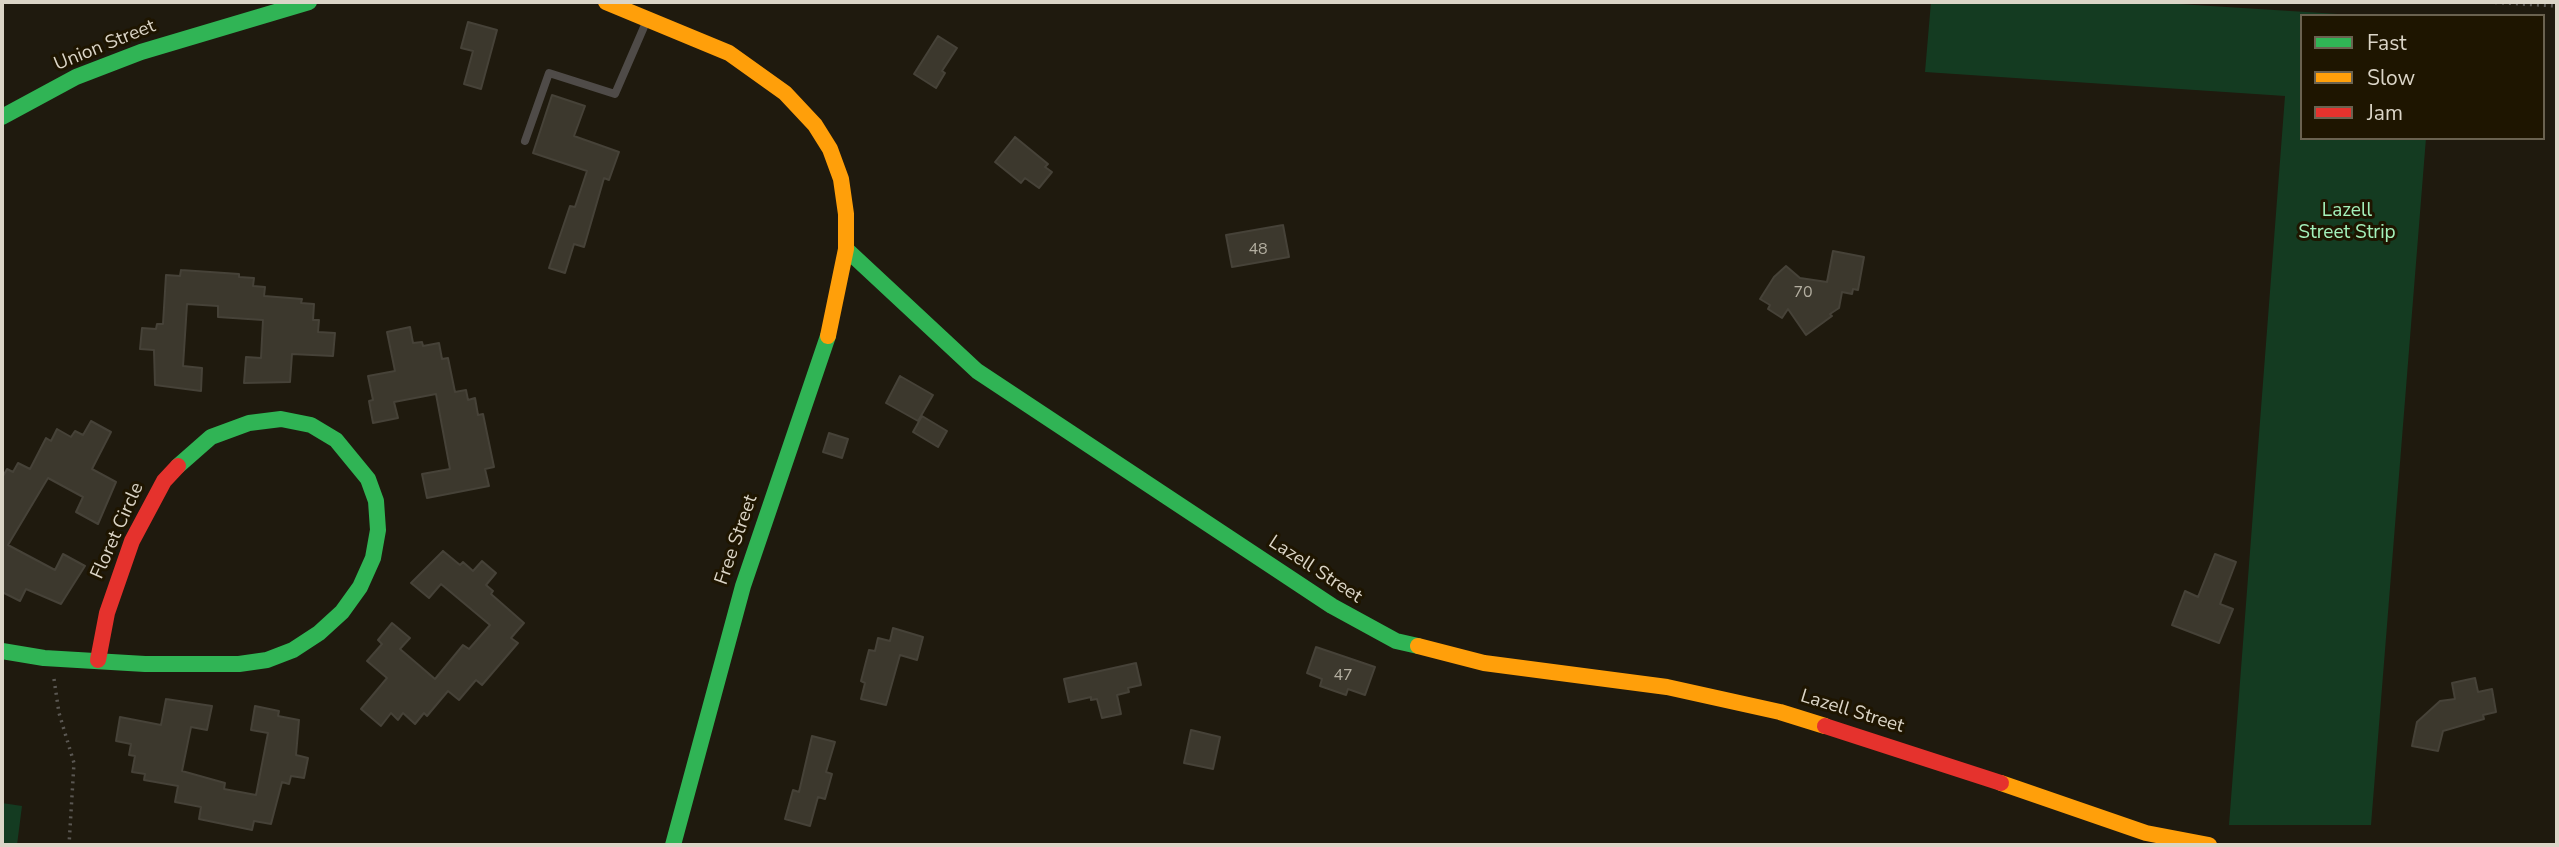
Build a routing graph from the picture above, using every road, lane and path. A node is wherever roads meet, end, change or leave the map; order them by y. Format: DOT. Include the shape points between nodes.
graph roads {
  1 [pos="309,2"];
  2 [pos="606,2"];
  3 [pos="2488,2"];
  4 [pos="2557,6"];
  5 [pos="648,18"];
  6 [pos="2,117"];
  7 [pos="524,141"];
  8 [pos="846,249"];
  9 [pos="2,651"];
  10 [pos="58,658"];
  11 [pos="97,660"];
  12 [pos="69,845"];
  13 [pos="673,845"];
  14 [pos="2209,845"];
  1 -- 6 [label="street, Union Street" via="141,52 76,78"];
  2 -- 5 [label="street"];
  3 -- 4 [label="path"];
  5 -- 7 [label="lane" via="615,94 549,73"];
  5 -- 8 [label="street" via="729,53 785,93 815,125 841,179"];
  8 -- 13 [label="street, Free Street" via="833,323 743,586"];
  8 -- 14 [label="street, Lazell Street" via="977,371 1332,606 1395,642 1471,660 1667,687 1780,712 2146,833"];
  9 -- 10 [label="street, Floret Circle"];
  10 -- 11 [label="street, Floret Circle"];
  10 -- 12 [label="path" via="55,696 74,763"];
  11 -- 11 [label="street, Floret Circle" via="239,664 293,650 319,633 342,612 373,558 378,530 376,501 354,458 337,440 312,425 281,419 248,423 211,437 164,481 132,541 107,613"];
}
